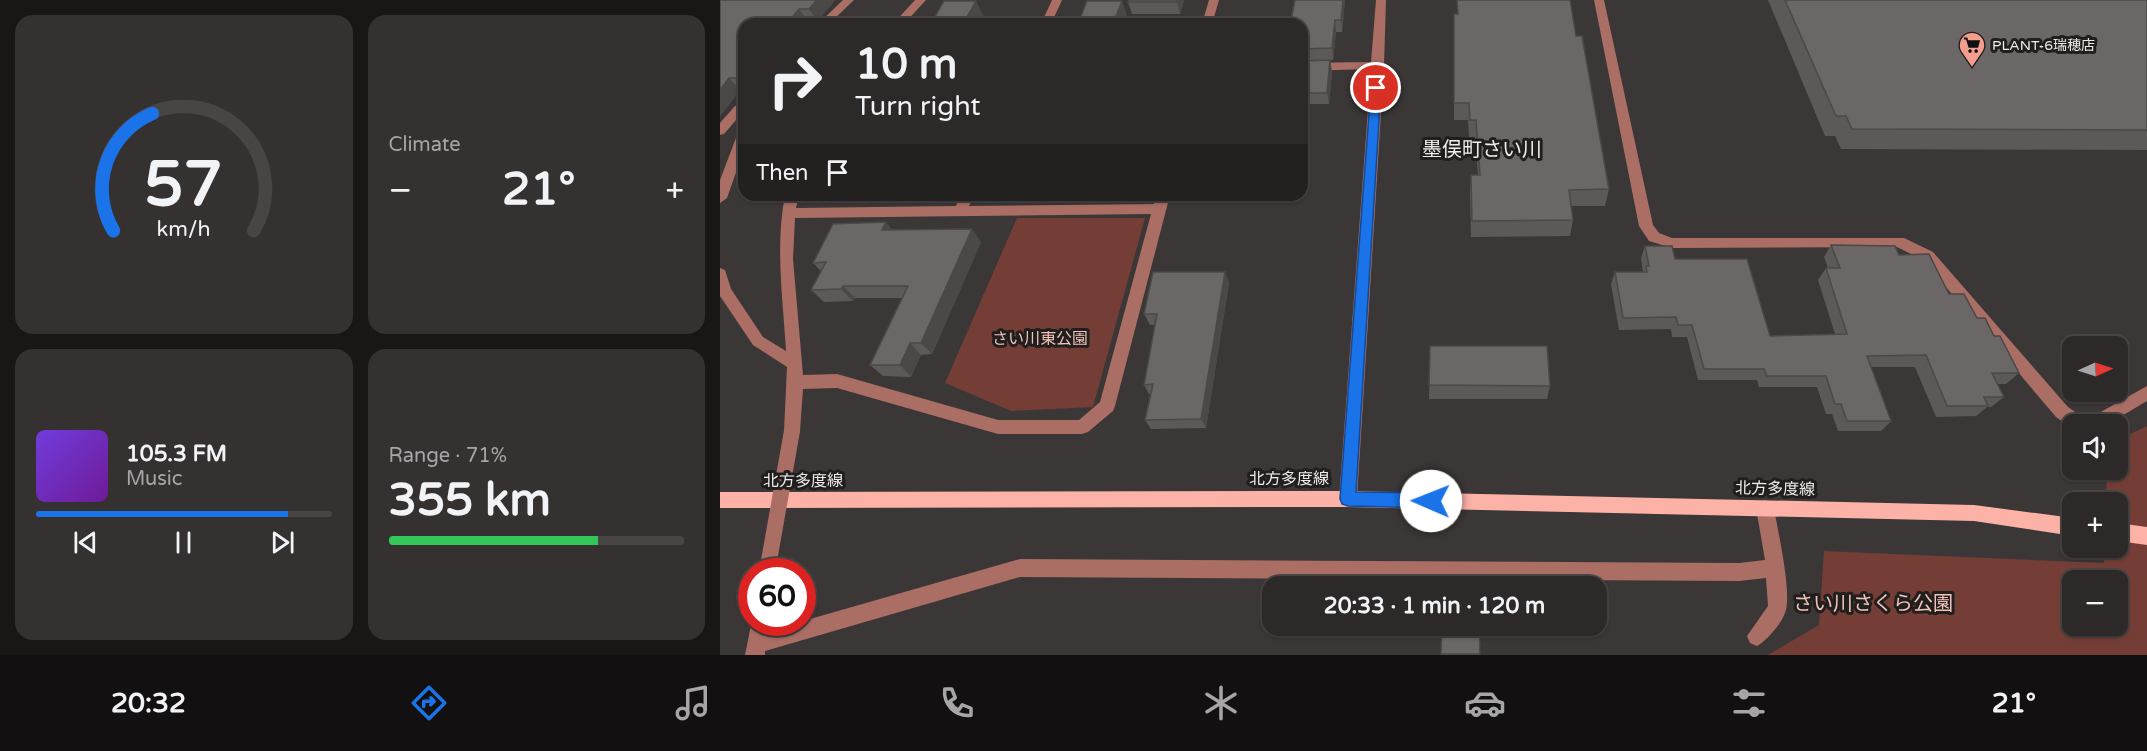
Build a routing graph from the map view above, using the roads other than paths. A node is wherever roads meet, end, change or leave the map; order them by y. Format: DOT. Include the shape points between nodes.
graph roads {
  1 [pos="849,0"];
  2 [pos="921,0"];
  3 [pos="1058,0"];
  4 [pos="1214,0"];
  5 [pos="1381,0"];
  6 [pos="1599,0"];
  7 [pos="830,18"];
  8 [pos="904,18"];
  9 [pos="1049,18"];
  10 [pos="1209,18"];
  11 [pos="1378,65"];
  12 [pos="1308,67"];
  13 [pos="738,106"];
  14 [pos="720,108"];
  15 [pos="738,110"];
  16 [pos="720,131"];
  17 [pos="738,149"];
  18 [pos="720,198"];
  19 [pos="791,201"];
  20 [pos="965,201"];
  21 [pos="1161,202"];
  22 [pos="961,210"];
  23 [pos="788,213"];
  24 [pos="720,274"];
  25 [pos="795,364"];
  26 [pos="796,382"];
  27 [pos="2147,393"];
  28 [pos="2065,414"];
  29 [pos="2111,414"];
  30 [pos="1348,499"];
  31 [pos="720,500"];
  32 [pos="1765,508"];
  33 [pos="2062,526"];
  34 [pos="2128,533"];
  35 [pos="2147,536"];
  36 [pos="769,558"];
  37 [pos="1775,568"];
  38 [pos="1757,636"];
  39 [pos="756,650"];
  1 -- 7 [label="street"];
  2 -- 8 [label="street"];
  3 -- 9 [label="street"];
  4 -- 10 [label="street"];
  5 -- 11 [label="street"];
  6 -- 28 [label="street" via="1646,226 1654,237 1672,243 1899,242 1928,256"];
  11 -- 12 [label="street"];
  11 -- 30 [label="street"];
  13 -- 14 [label="street"];
  15 -- 16 [label="street"];
  17 -- 18 [label="street"];
  19 -- 23 [label="street"];
  20 -- 22 [label="street"];
  21 -- 22 [label="street"];
  21 -- 26 [label="street" via="1107,406 1082,427 998,427 837,381"];
  22 -- 23 [label="street"];
  23 -- 25 [label="street" via="787,290"];
  24 -- 25 [label="street" via="724,290 758,341"];
  25 -- 26 [label="street"];
  26 -- 36 [label="street, bridge" via="792,431"];
  27 -- 29 [label="street"];
  30 -- 31 [label="main road, 北方多度線"];
  30 -- 32 [label="main road, 北方多度線"];
  32 -- 33 [label="main road, 北方多度線" via="1974,513"];
  32 -- 37 [label="street"];
  34 -- 35 [label="main road"];
  37 -- 38 [label="street" via="1777,609"];
  37 -- 39 [label="street" via="1739,572 1020,568"];
}
